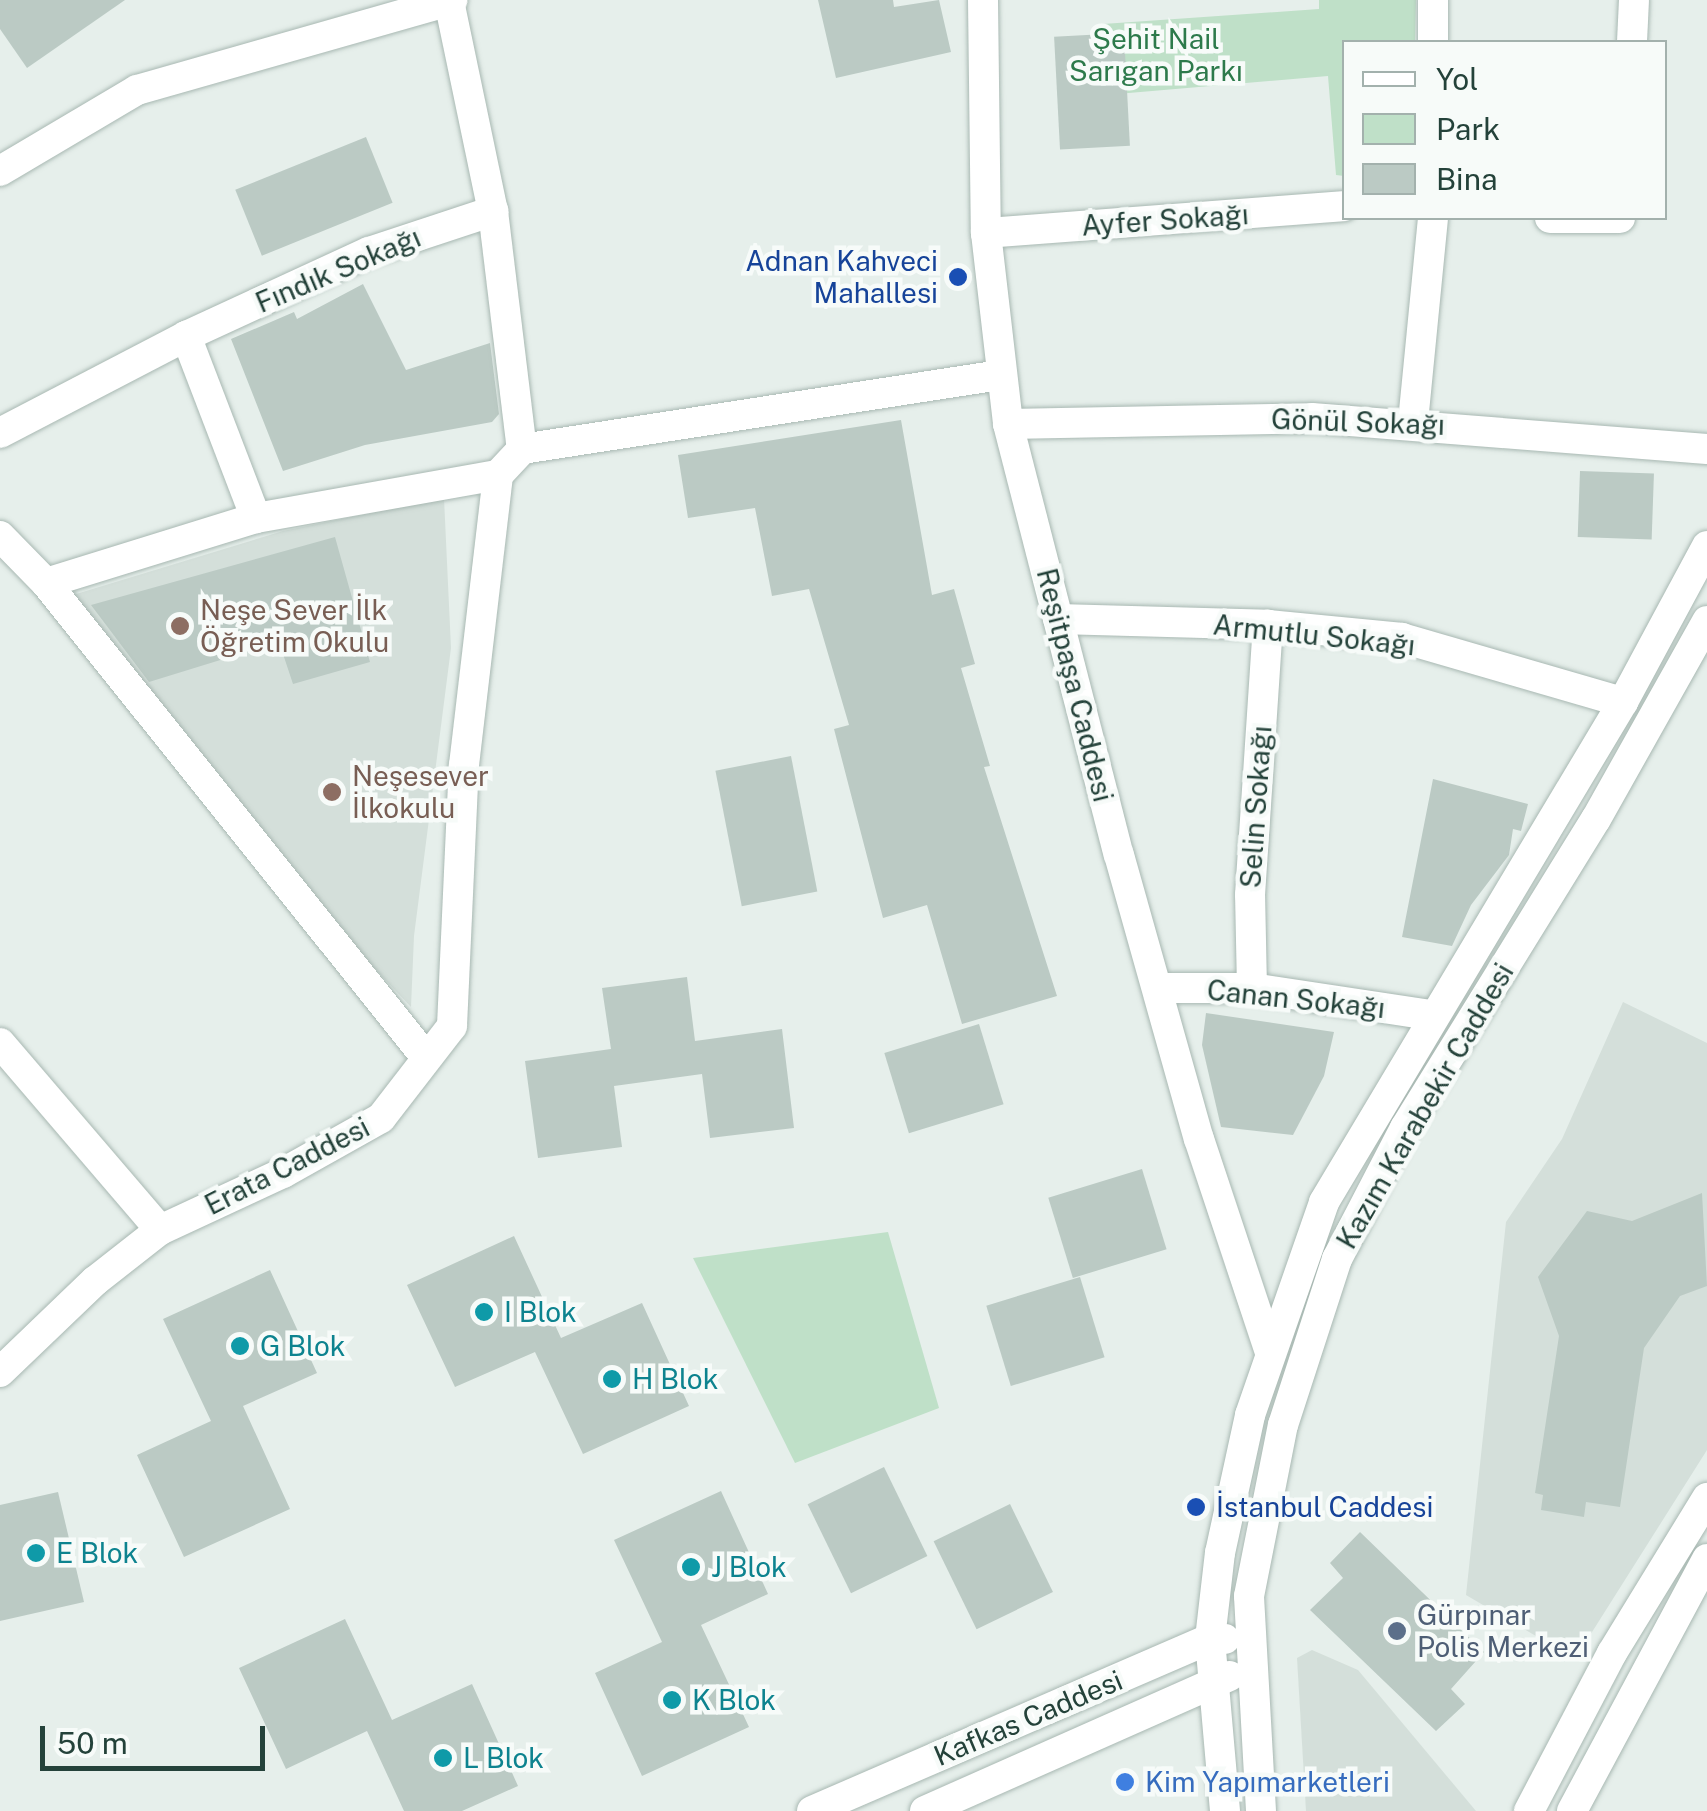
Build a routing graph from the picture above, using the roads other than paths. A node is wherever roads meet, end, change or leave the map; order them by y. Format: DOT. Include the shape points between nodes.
graph roads {
  1 [pos="450,0"];
  2 [pos="983,0"];
  3 [pos="1432,0"];
  4 [pos="1634,0"];
  5 [pos="1433,40"];
  6 [pos="1632,40"];
  7 [pos="0,171"];
  8 [pos="1342,206"];
  9 [pos="493,211"];
  10 [pos="1433,220"];
  11 [pos="986,233"];
  12 [pos="186,336"];
  13 [pos="999,376"];
  14 [pos="1414,422"];
  15 [pos="1008,424"];
  16 [pos="0,433"];
  17 [pos="522,449"];
  18 [pos="1707,449"];
  19 [pos="498,475"];
  20 [pos="256,518"];
  21 [pos="0,536"];
  22 [pos="1707,546"];
  23 [pos="46,583"];
  24 [pos="1058,619"];
  25 [pos="1707,622"];
  26 [pos="1268,625"];
  27 [pos="1623,702"];
  28 [pos="1161,988"];
  29 [pos="1252,988"];
  30 [pos="1431,1014"];
  31 [pos="0,1043"];
  32 [pos="424,1055"];
  33 [pos="160,1230"];
  34 [pos="1270,1352"];
  35 [pos="1300,1364"];
  36 [pos="0,1372"];
  37 [pos="1707,1498"];
  38 [pos="1703,1578"];
  39 [pos="1210,1639"];
  40 [pos="1249,1653"];
  41 [pos="1213,1682"];
  42 [pos="812,1811"];
  43 [pos="925,1811"];
  44 [pos="1225,1811"];
  45 [pos="1261,1811"];
  46 [pos="1529,1811"];
  47 [pos="1572,1811"];
  1 -- 7 [label="street" via="137,90"];
  1 -- 9 [label="street"];
  2 -- 11 [label="street, Reşitpaşa Caddesi"];
  3 -- 5 [label="street"];
  4 -- 6 [label="street"];
  8 -- 11 [label="street, Ayfer Sokağı"];
  9 -- 12 [label="street, Fındık Sokağı" via="369,252"];
  9 -- 17 [label="street"];
  10 -- 14 [label="street"];
  11 -- 13 [label="street, Reşitpaşa Caddesi"];
  12 -- 16 [label="street, Fındık Sokağı"];
  12 -- 20 [label="street"];
  13 -- 15 [label="street, Reşitpaşa Caddesi"];
  13 -- 17 [label="street"];
  14 -- 15 [label="street, Gönül Sokağı"];
  14 -- 18 [label="street, Gönül Sokağı"];
  15 -- 24 [label="street, Reşitpaşa Caddesi"];
  17 -- 19 [label="street"];
  19 -- 20 [label="street"];
  19 -- 32 [label="street, Erata Caddesi" via="464,765 452,1026"];
  20 -- 23 [label="street"];
  21 -- 23 [label="street"];
  22 -- 27 [label="street"];
  23 -- 32 [label="street"];
  24 -- 26 [label="street, Armutlu Sokağı"];
  24 -- 28 [label="street, Reşitpaşa Caddesi"];
  25 -- 35 [label="street, Kazım Karabekir Caddesi" via="1596,819 1405,1128 1337,1259"];
  26 -- 27 [label="street, Armutlu Sokağı" via="1402,638"];
  26 -- 29 [label="street, Selin Sokağı" via="1250,895"];
  27 -- 30 [label="street"];
  28 -- 29 [label="street, Canan Sokağı"];
  28 -- 34 [label="street, Reşitpaşa Caddesi" via="1199,1139"];
  29 -- 30 [label="street, Canan Sokağı"];
  30 -- 34 [label="street" via="1324,1202"];
  31 -- 33 [label="street"];
  32 -- 33 [label="street, Erata Caddesi" via="381,1118"];
  33 -- 36 [label="street, Erata Caddesi" via="94,1280"];
  34 -- 35 [label="street"];
  34 -- 39 [label="street" via="1220,1553"];
  35 -- 40 [label="street, Kazım Karabekir Caddesi" via="1258,1540"];
  37 -- 46 [label="street" via="1612,1652"];
  38 -- 47 [label="street"];
  39 -- 40 [label="street, Kafkas Caddesi"];
  39 -- 41 [label="street"];
  39 -- 42 [label="street, Kafkas Caddesi"];
  40 -- 41 [label="street, Kafkas Caddesi"];
  40 -- 45 [label="street, Kazım Karabekir Caddesi"];
  41 -- 43 [label="street, Kafkas Caddesi"];
  41 -- 44 [label="street"];
}
